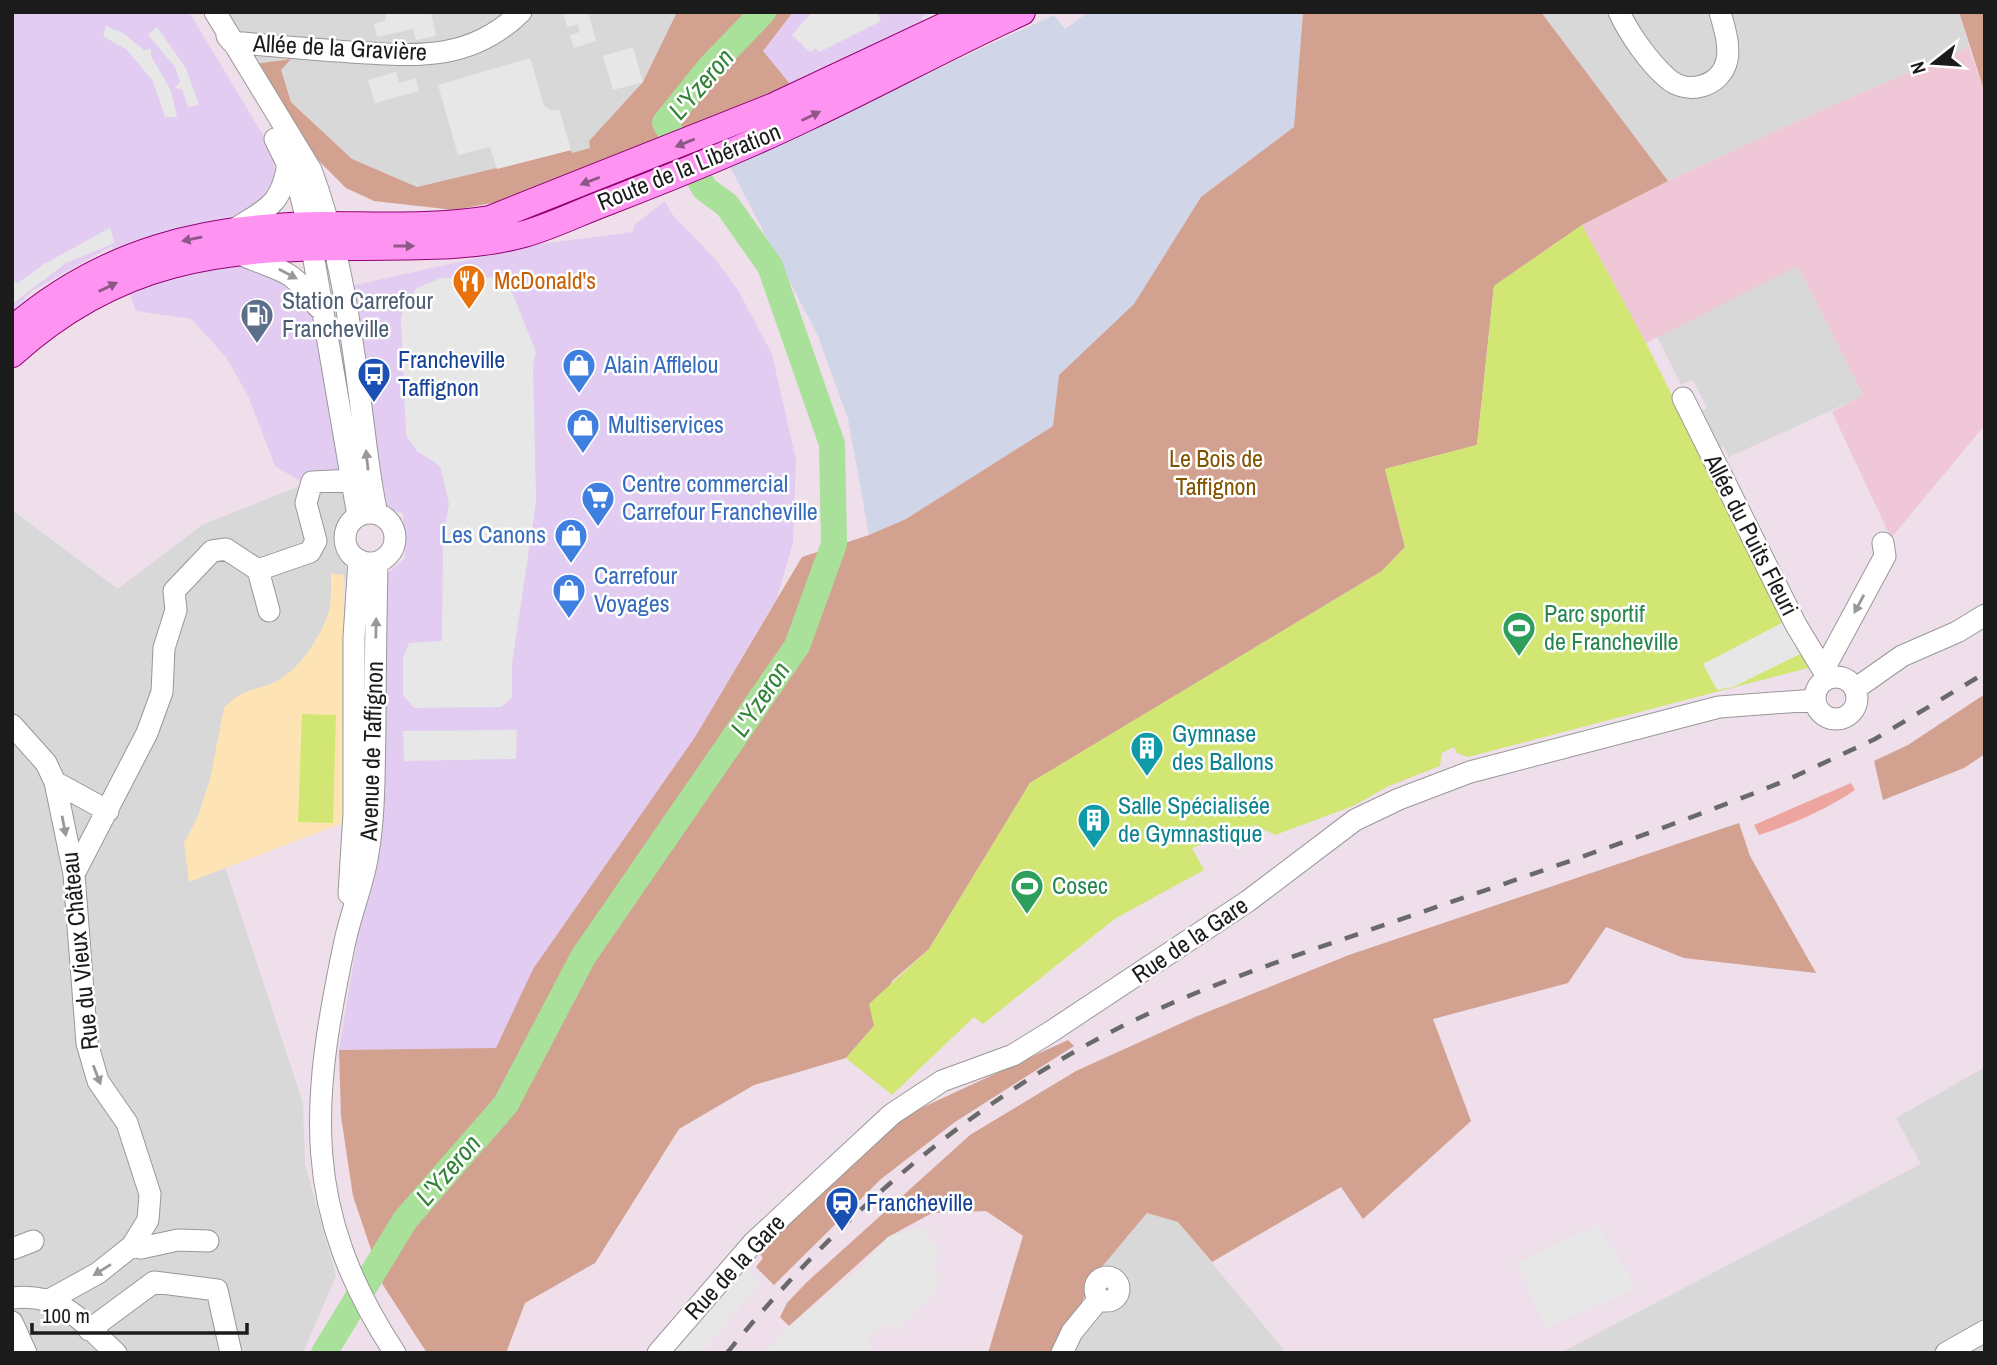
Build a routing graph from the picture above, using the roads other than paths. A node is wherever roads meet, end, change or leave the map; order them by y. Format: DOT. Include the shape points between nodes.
graph roads {
  1 [pos="206,12"];
  2 [pos="215,12"];
  3 [pos="521,12"];
  4 [pos="974,12"];
  5 [pos="1022,12"];
  6 [pos="1619,12"];
  7 [pos="1720,12"];
  8 [pos="232,42"];
  9 [pos="721,142"];
  10 [pos="288,159"];
  11 [pos="322,236"];
  12 [pos="234,242"];
  13 [pos="323,314"];
  14 [pos="12,329"];
  15 [pos="12,354"];
  16 [pos="1682,398"];
  17 [pos="353,480"];
  18 [pos="368,515"];
  19 [pos="1884,543"];
  20 [pos="368,561"];
  21 [pos="258,570"];
  22 [pos="269,611"];
  23 [pos="1985,615"];
  24 [pos="1826,673"];
  25 [pos="1855,689"];
  26 [pos="1815,700"];
  27 [pos="12,725"];
  28 [pos="55,782"];
  29 [pos="108,811"];
  30 [pos="74,874"];
  31 [pos="33,1241"];
  32 [pos="208,1241"];
  33 [pos="132,1246"];
  34 [pos="12,1249"];
  35 [pos="12,1298"];
  36 [pos="1099,1298"];
  37 [pos="51,1299"];
  38 [pos="12,1322"];
  39 [pos="89,1330"];
  40 [pos="1985,1331"];
  41 [pos="26,1353"];
  42 [pos="116,1353"];
  43 [pos="230,1353"];
  44 [pos="395,1353"];
  45 [pos="658,1353"];
  46 [pos="1062,1353"];
  47 [pos="1946,1353"];
  1 -- 8 [label="street"];
  1 -- 10 [label="street"];
  2 -- 8 [label="street"];
  3 -- 8 [label="street, Allée de la Gravière" via="480,42 422,56"];
  4 -- 9 [label="main road, Route de la Libération"];
  9 -- 5 [label="main road, Route de la Libération, one-way" via="808,118 941,48"];
  6 -- 7 [label="street" via="1667,78 1694,88 1711,84 1727,59"];
  8 -- 11 [label="street" via="311,170"];
  9 -- 11 [label="main road, Route de la Libération, one-way" via="653,156 490,219"];
  11 -- 9 [label="main road, Route de la Libération, one-way" via="458,246 525,234 661,182"];
  10 -- 11 [label="street"];
  10 -- 12 [label="street" via="280,197"];
  11 -- 12 [label="main road"];
  11 -- 13 [label="street, Avenue de Taffignon"];
  18 -- 11 [label="street, Avenue de Taffignon, one-way" via="361,406"];
  12 -- 13 [label="street, one-way" via="300,281"];
  12 -- 14 [label="main road, one-way" via="165,245 106,266 44,302"];
  15 -- 12 [label="main road, one-way" via="79,301 115,283"];
  13 -- 17 [label="street, Avenue de Taffignon"];
  16 -- 24 [label="street, Allée du Puits Fleuri" via="1796,625"];
  17 -- 18 [label="street, Avenue de Taffignon"];
  17 -- 21 [label="street" via="312,482 306,503 316,541 310,552"];
  18 -- 20 [label="street, Avenue de Taffignon" via="347,527 345,534 348,550"];
  18 -- 20 [label="street, Avenue de Taffignon" via="389,522 395,535 392,549"];
  19 -- 24 [label="street, one-way" via="1885,556"];
  20 -- 44 [label="street, Avenue de Taffignon" via="354,637 354,814 346,938 319,1104 321,1166 339,1244 370,1315"];
  21 -- 22 [label="street"];
  21 -- 29 [label="street" via="226,548 212,551 174,591 176,610 164,648 162,692 148,733"];
  23 -- 25 [label="street" via="1902,656"];
  24 -- 25 [label="street" via="1846,680"];
  24 -- 26 [label="street"];
  25 -- 26 [label="street" via="1854,708 1838,719 1820,712"];
  26 -- 45 [label="street, Rue de la Gare" via="1719,707 1496,765 1422,789 1355,820 1248,901 1031,1044 942,1081 891,1114 752,1243"];
  27 -- 28 [label="street, Rue du Vieux Château" via="47,763"];
  28 -- 29 [label="street"];
  28 -- 30 [label="street, Rue du Vieux Château, one-way"];
  29 -- 30 [label="street"];
  30 -- 33 [label="street, Rue du Vieux Château, one-way" via="87,1043 98,1081 127,1123 150,1194 148,1220"];
  31 -- 34 [label="street"];
  32 -- 33 [label="street"];
  33 -- 37 [label="street, Rue du Vieux Château, one-way" via="99,1273"];
  35 -- 37 [label="street"];
  36 -- 46 [label="street"];
  37 -- 39 [label="street"];
  38 -- 41 [label="street"];
  39 -- 42 [label="street"];
  39 -- 43 [label="street" via="154,1282 217,1290"];
  40 -- 47 [label="street"];
}
